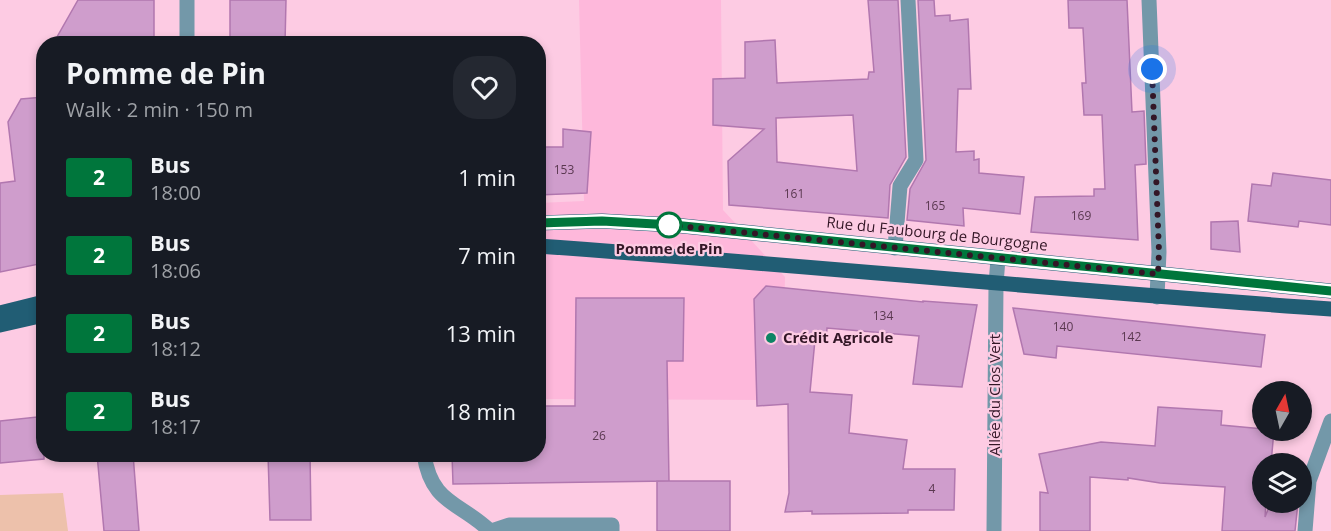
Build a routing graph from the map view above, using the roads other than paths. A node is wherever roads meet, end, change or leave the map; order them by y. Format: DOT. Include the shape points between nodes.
graph roads {
  1 [pos="187,0"];
  2 [pos="908,0"];
  3 [pos="1149,0"];
  4 [pos="187,36"];
  5 [pos="546,223"];
  6 [pos="546,247"];
  7 [pos="895,248"];
  8 [pos="998,259"];
  9 [pos="1158,274"];
  10 [pos="996,284"];
  11 [pos="1331,291"];
  12 [pos="1157,297"];
  13 [pos="36,301"];
  14 [pos="36,302"];
  15 [pos="0,307"];
  16 [pos="1331,309"];
  17 [pos="0,313"];
  18 [pos="36,317"];
  19 [pos="0,325"];
  20 [pos="1331,421"];
  21 [pos="426,462"];
  22 [pos="491,531"];
  23 [pos="612,531"];
  24 [pos="994,531"];
  25 [pos="1305,531"];
  1 -- 4 [label="street"];
  2 -- 7 [label="street" via="916,160 900,186"];
  3 -- 9 [label="street"];
  5 -- 7 [label="main road, Rue du Faubourg de Bourgogne" via="673,225"];
  6 -- 10 [label="main road"];
  7 -- 8 [label="main road, Rue du Faubourg de Bourgogne"];
  8 -- 9 [label="main road, Rue du Faubourg de Bourgogne"];
  8 -- 10 [label="street, Allée du Clos Vert"];
  9 -- 11 [label="main road, Rue du Faubourg de Bourgogne"];
  9 -- 12 [label="street"];
  10 -- 12 [label="main road"];
  10 -- 24 [label="street, Allée du Clos Vert"];
  12 -- 16 [label="main road"];
  13 -- 15 [label="main road"];
  14 -- 17 [label="main road"];
  18 -- 19 [label="main road"];
  20 -- 25 [label="street" via="1309,480"];
  21 -- 22 [label="street" via="430,478 444,500 474,516"];
  22 -- 23 [label="street" via="509,525 612,525"];
}
